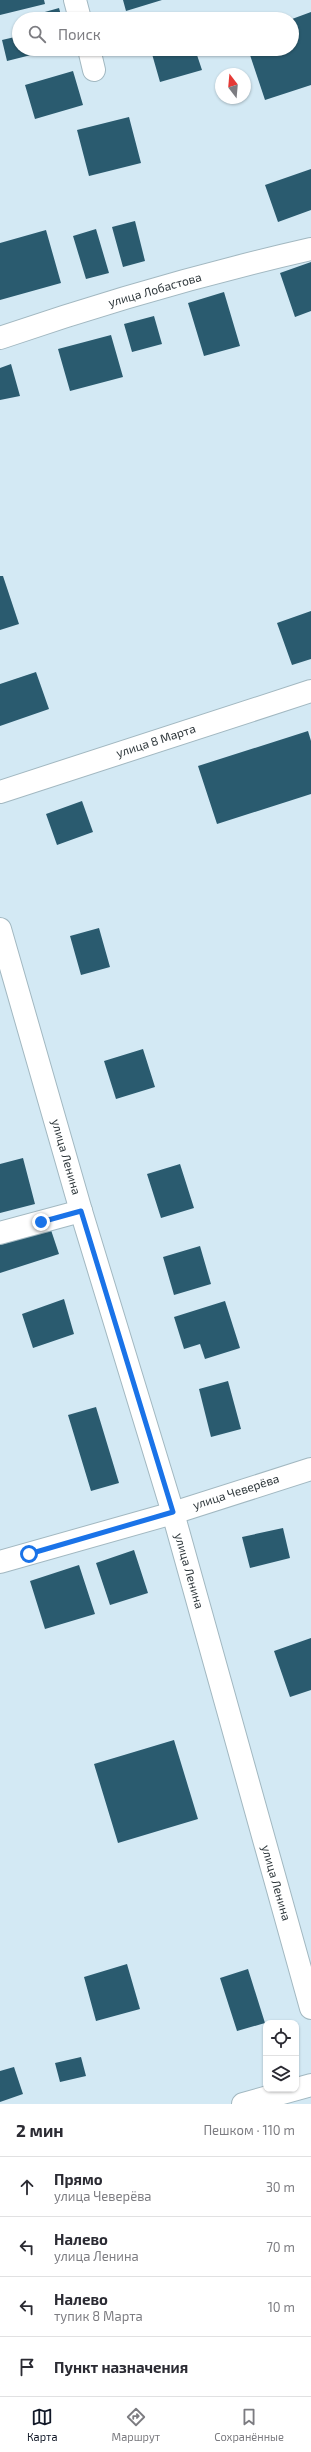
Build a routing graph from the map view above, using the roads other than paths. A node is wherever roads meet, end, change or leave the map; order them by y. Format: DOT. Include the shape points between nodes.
graph roads {
  1 [pos="75,0"];
  2 [pos="78,12"];
  3 [pos="91,56"];
  4 [pos="94,70"];
  5 [pos="311,249"];
  6 [pos="0,338"];
  7 [pos="311,691"];
  8 [pos="0,792"];
  9 [pos="0,932"];
  10 [pos="81,1211"];
  11 [pos="0,1233"];
  12 [pos="311,1468"];
  13 [pos="173,1512"];
  14 [pos="0,1562"];
  15 [pos="311,2008"];
  16 [pos="311,2085"];
  17 [pos="243,2104"];
  1 -- 2 [label="street"];
  3 -- 4 [label="street"];
  5 -- 6 [label="street, улица Лобастова" via="74,313"];
  7 -- 8 [label="street, улица 8 Марта"];
  9 -- 10 [label="street, улица Ленина"];
  10 -- 11 [label="street"];
  10 -- 13 [label="street, улица Ленина"];
  12 -- 13 [label="street, улица Чеверёва"];
  13 -- 14 [label="street, улица Чеверёва"];
  13 -- 15 [label="street, улица Ленина"];
  16 -- 17 [label="street"];
}
